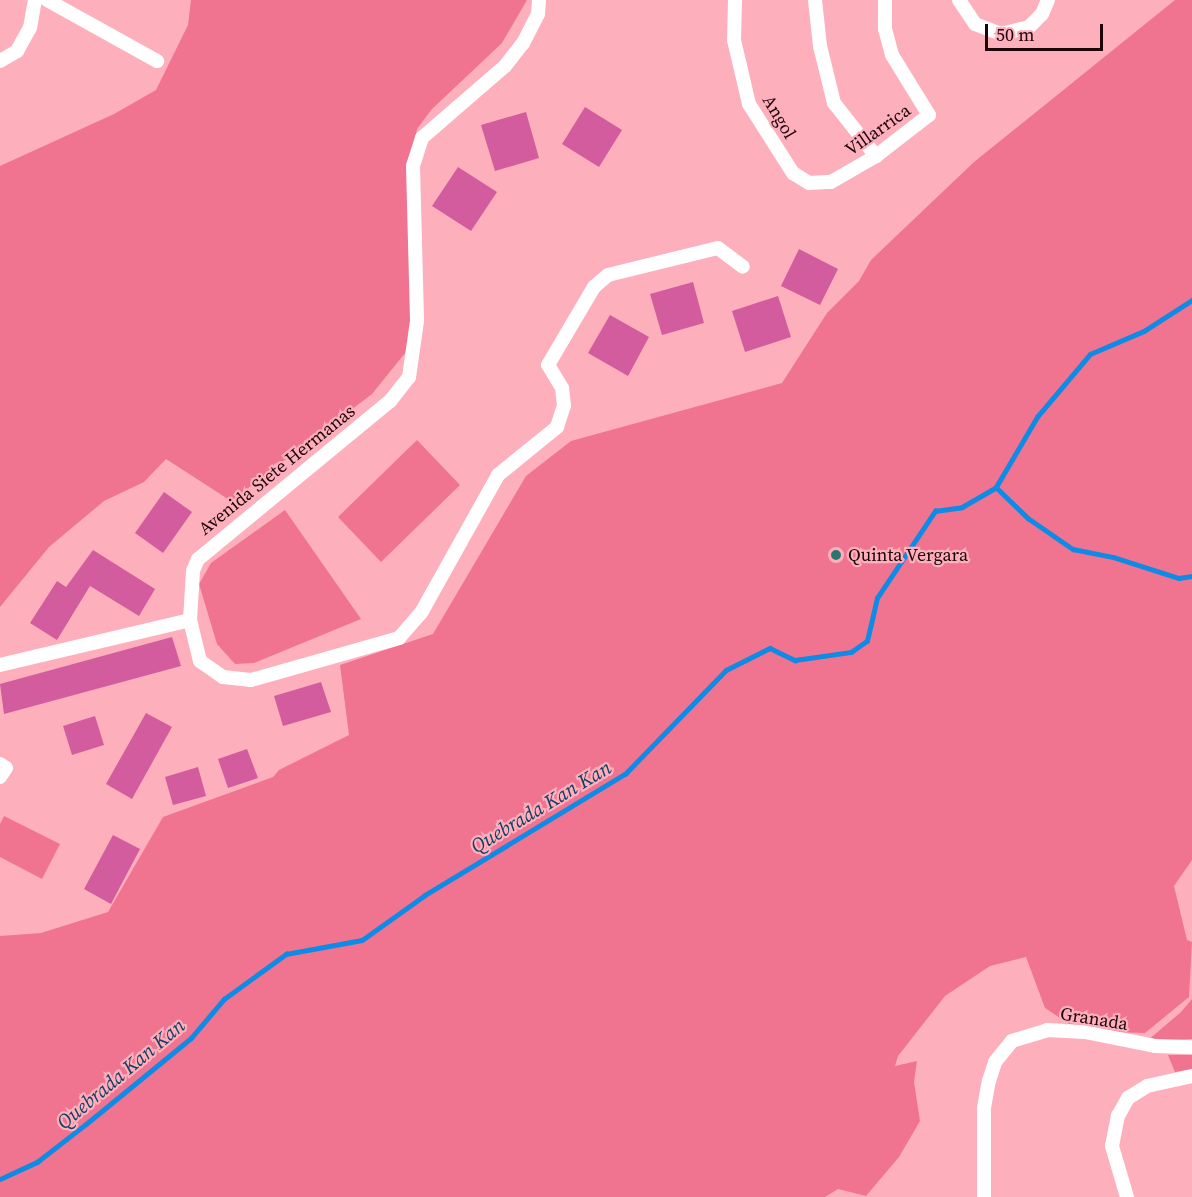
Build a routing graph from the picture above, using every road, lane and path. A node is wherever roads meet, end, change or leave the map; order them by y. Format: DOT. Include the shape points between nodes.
graph roads {
  1 [pos="35,0"];
  2 [pos="47,0"];
  3 [pos="539,0"];
  4 [pos="735,0"];
  5 [pos="815,0"];
  6 [pos="885,0"];
  7 [pos="959,0"];
  8 [pos="1048,0"];
  9 [pos="0,61"];
  10 [pos="158,61"];
  11 [pos="876,156"];
  12 [pos="831,182"];
  13 [pos="743,267"];
  14 [pos="190,620"];
  15 [pos="0,665"];
  16 [pos="0,764"];
  17 [pos="0,777"];
  18 [pos="1192,1047"];
  19 [pos="1192,1076"];
  20 [pos="984,1197"];
  21 [pos="1127,1197"];
  1 -- 9 [label="street" via="30,28 17,51"];
  2 -- 10 [label="street"];
  3 -- 14 [label="street, Avenida Siete Hermanas" via="538,14 523,43 505,66 422,138 412,166 417,321 409,377 390,401 198,559 193,571"];
  4 -- 12 [label="street, Angol" via="734,40 748,104 793,173 809,183"];
  5 -- 11 [label="street" via="820,46 834,103"];
  6 -- 11 [label="street, Villarrica" via="885,29 892,55 928,115"];
  7 -- 8 [label="street" via="975,24 1001,34 1029,27 1042,14"];
  11 -- 12 [label="street, Villarrica"];
  13 -- 14 [label="street, Avenida Siete Hermanas" via="717,248 608,275 594,287 548,365 562,388 564,406 557,427 498,475 421,613 399,638 235,681 200,661"];
  14 -- 15 [label="street"];
  16 -- 17 [label="street" via="6,768"];
  18 -- 20 [label="street, Granada" via="1155,1046 1085,1032 1047,1030 1012,1041 995,1062 988,1081 984,1108"];
  19 -- 21 [label="street" via="1147,1086 1128,1098 1118,1116 1112,1146"];
}
